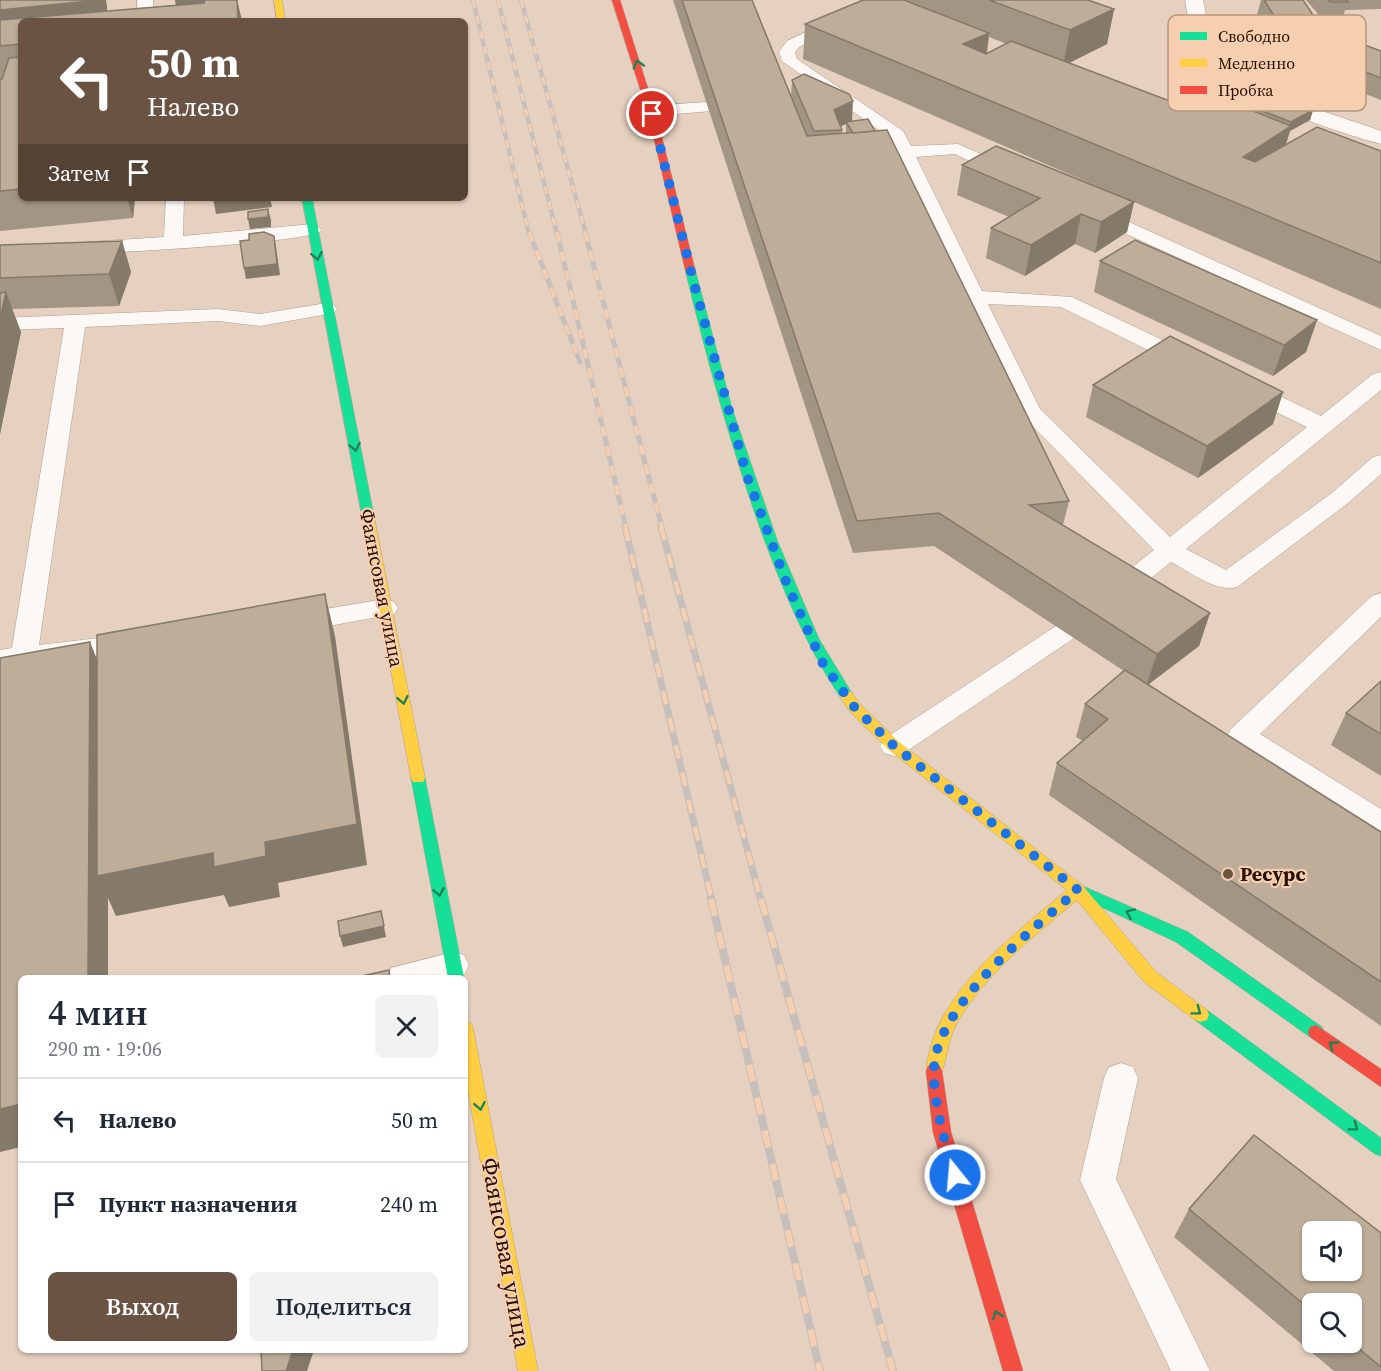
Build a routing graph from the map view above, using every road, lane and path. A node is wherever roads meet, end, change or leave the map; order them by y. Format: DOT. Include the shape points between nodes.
graph roads {
  1 [pos="145,0"];
  2 [pos="278,0"];
  3 [pos="616,0"];
  4 [pos="1194,0"];
  5 [pos="850,15"];
  6 [pos="1198,15"];
  7 [pos="146,18"];
  8 [pos="281,18"];
  9 [pos="706,107"];
  10 [pos="651,111"];
  11 [pos="1312,111"];
  12 [pos="1381,138"];
  13 [pos="905,152"];
  14 [pos="870,154"];
  15 [pos="1023,179"];
  16 [pos="175,201"];
  17 [pos="307,201"];
  18 [pos="1077,204"];
  19 [pos="312,230"];
  20 [pos="173,243"];
  21 [pos="68,249"];
  22 [pos="975,297"];
  23 [pos="327,309"];
  24 [pos="75,321"];
  25 [pos="0,324"];
  26 [pos="1381,344"];
  27 [pos="1204,369"];
  28 [pos="1226,379"];
  29 [pos="1381,379"];
  30 [pos="1323,426"];
  31 [pos="1381,462"];
  32 [pos="1170,550"];
  33 [pos="1115,594"];
  34 [pos="1381,602"];
  35 [pos="386,608"];
  36 [pos="266,627"];
  37 [pos="1065,632"];
  38 [pos="162,639"];
  39 [pos="12,657"];
  40 [pos="894,746"];
  41 [pos="1381,824"];
  42 [pos="1078,890"];
  43 [pos="454,972"];
  44 [pos="428,975"];
  45 [pos="468,1044"];
  46 [pos="1121,1078"];
  47 [pos="1381,1079"];
  48 [pos="1381,1148"];
  49 [pos="528,1371"];
  50 [pos="1013,1371"];
  51 [pos="1191,1371"];
  1 -- 7 [label="lane"];
  2 -- 8 [label="street"];
  10 -- 3 [label="street, one-way"];
  4 -- 6 [label="street"];
  5 -- 13 [label="lane" via="794,45 787,52 790,62 897,135"];
  9 -- 10 [label="lane"];
  10 -- 40 [label="street" via="744,466 787,584 822,662 855,708"];
  11 -- 12 [label="street"];
  13 -- 14 [label="lane"];
  13 -- 15 [label="lane" via="958,149"];
  13 -- 22 [label="lane"];
  16 -- 20 [label="lane"];
  17 -- 19 [label="street, Фаянсовая улица"];
  18 -- 26 [label="lane"];
  19 -- 20 [label="lane"];
  19 -- 23 [label="street, Фаянсовая улица, one-way"];
  20 -- 21 [label="lane"];
  22 -- 27 [label="lane" via="1065,301"];
  22 -- 32 [label="lane" via="1030,412"];
  23 -- 24 [label="lane" via="260,320 218,315"];
  23 -- 35 [label="street, Фаянсовая улица, one-way"];
  24 -- 25 [label="lane"];
  24 -- 39 [label="lane"];
  28 -- 30 [label="lane"];
  29 -- 30 [label="lane"];
  30 -- 32 [label="lane"];
  31 -- 32 [label="lane" via="1340,498 1228,581"];
  32 -- 33 [label="lane"];
  34 -- 41 [label="lane" via="1241,736"];
  35 -- 36 [label="lane"];
  35 -- 43 [label="street, Фаянсовая улица, one-way"];
  37 -- 40 [label="lane"];
  38 -- 39 [label="lane"];
  40 -- 42 [label="street"];
  47 -- 42 [label="street, one-way" via="1182,937"];
  42 -- 48 [label="street, one-way" via="1150,977"];
  50 -- 42 [label="street, one-way" via="942,1132 936,1055 950,1023 973,990 1026,935"];
  43 -- 44 [label="lane"];
  45 -- 49 [label="street, Фаянсовая улица, one-way"];
  46 -- 51 [label="lane" via="1098,1180"];
}
